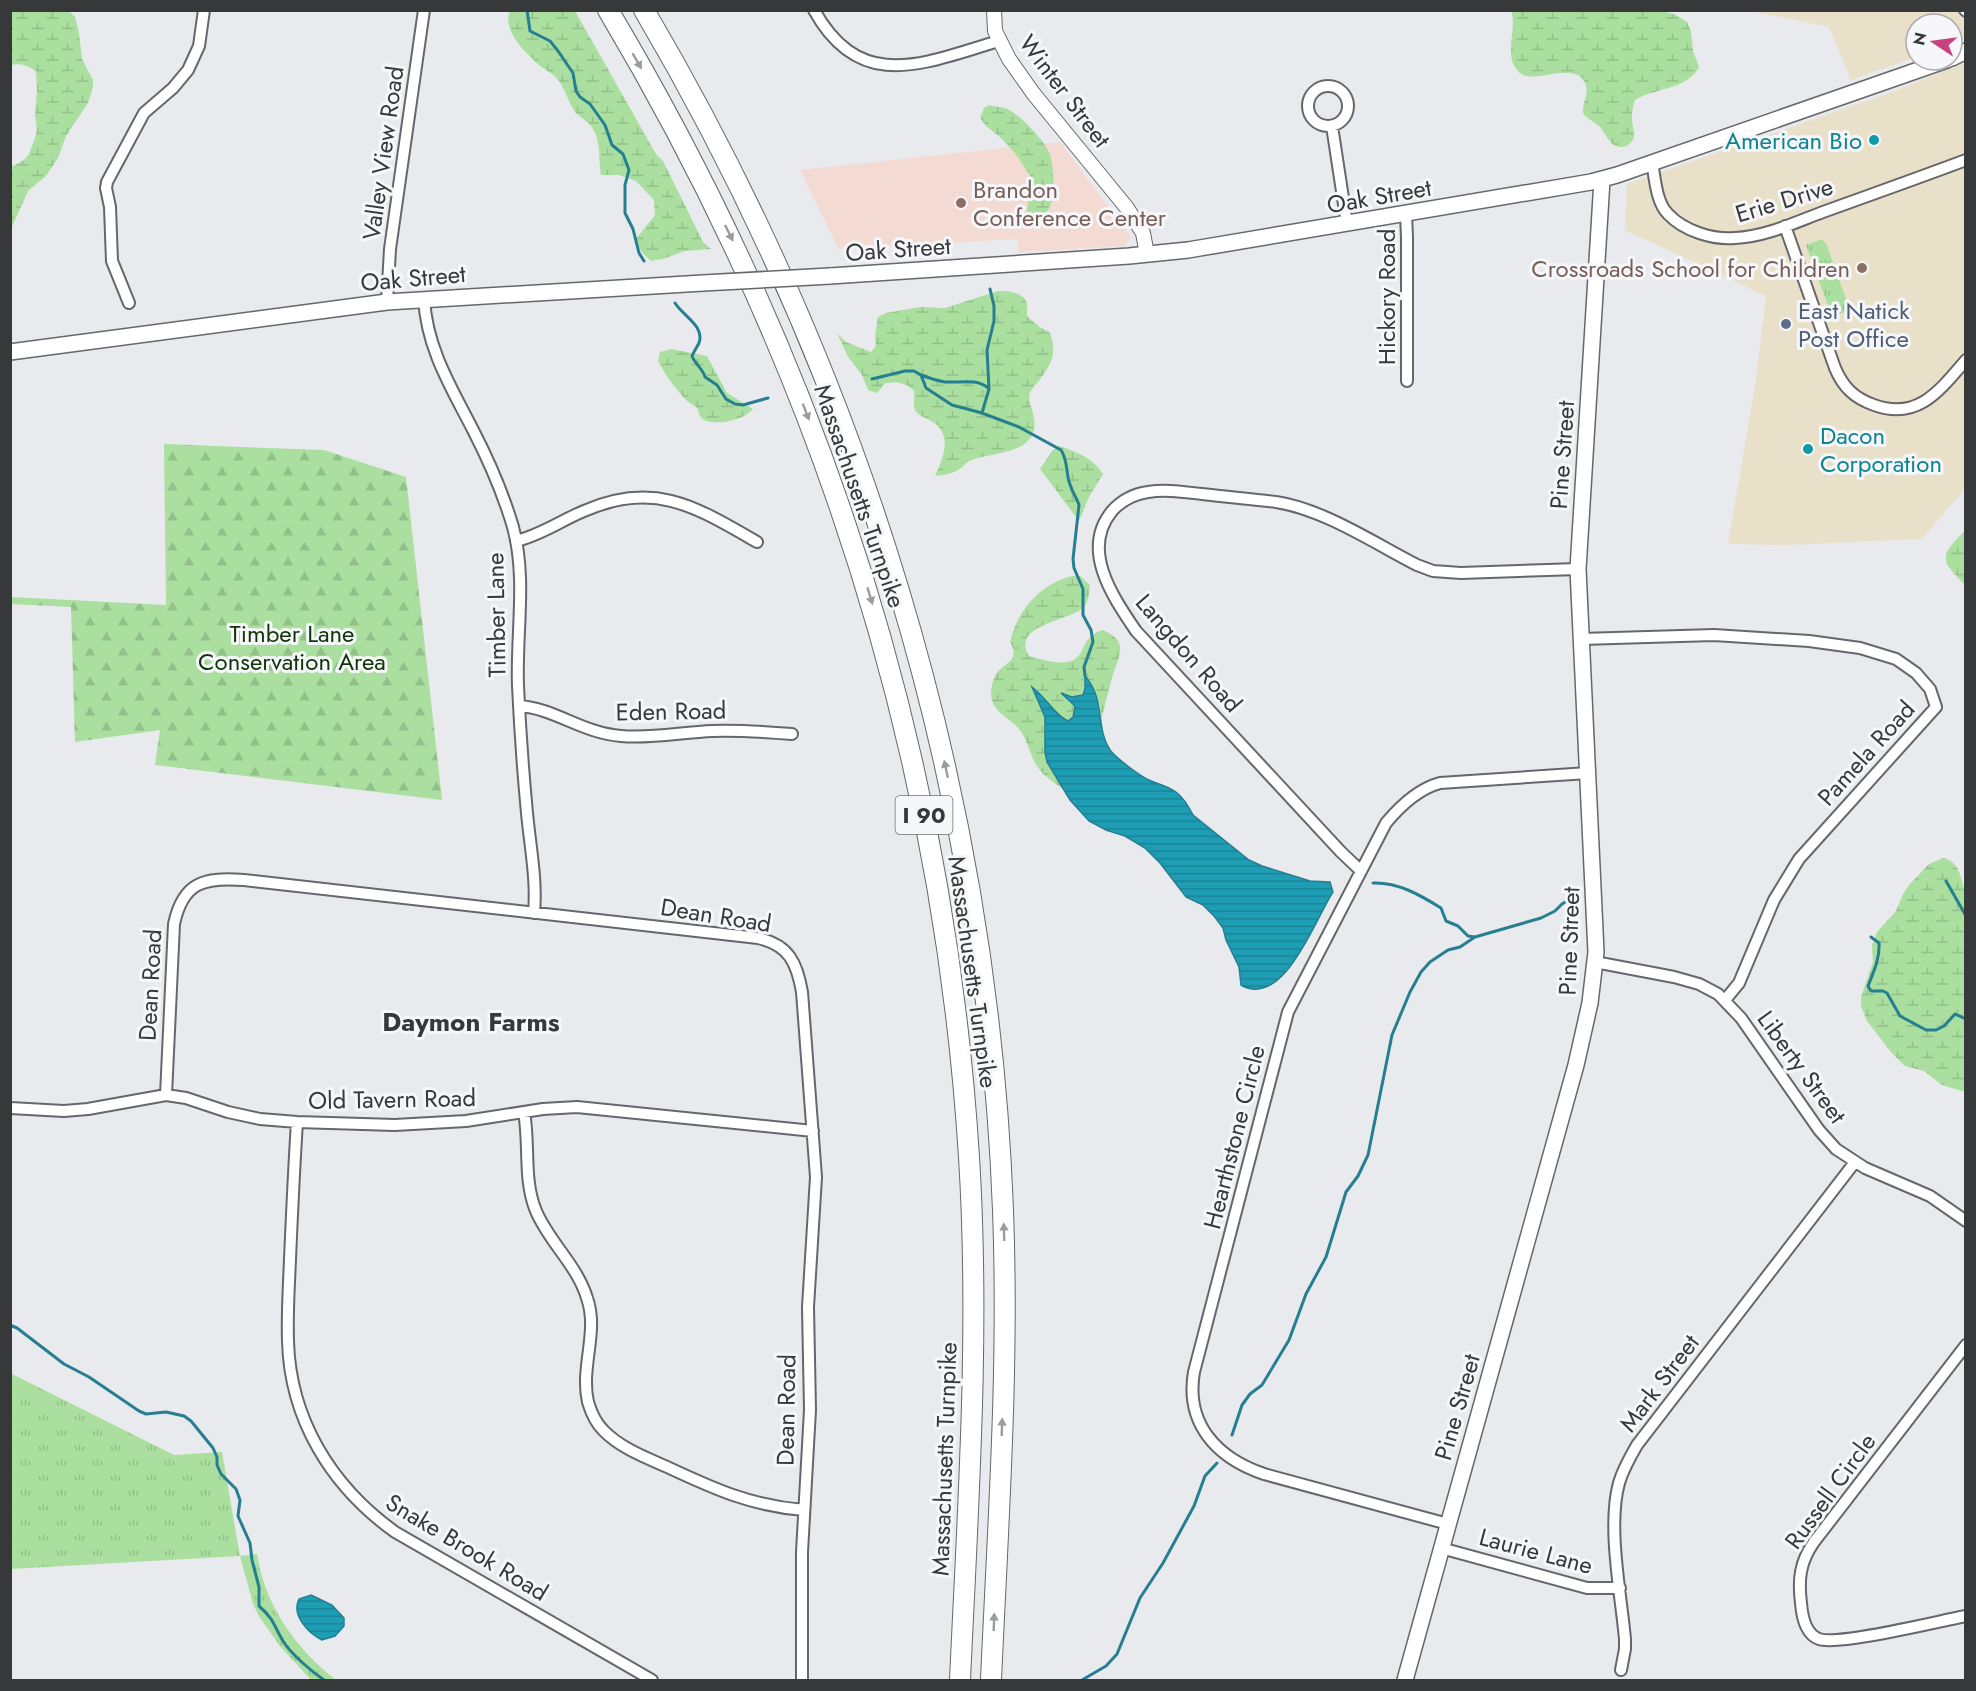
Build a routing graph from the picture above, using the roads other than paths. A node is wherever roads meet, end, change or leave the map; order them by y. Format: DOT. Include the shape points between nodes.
graph roads {
  1 [pos="204,10"];
  2 [pos="424,10"];
  3 [pos="608,10"];
  4 [pos="644,10"];
  5 [pos="814,10"];
  6 [pos="993,10"];
  7 [pos="999,41"];
  8 [pos="1912,72"];
  9 [pos="1332,126"];
  10 [pos="1965,160"];
  11 [pos="1652,162"];
  12 [pos="1602,180"];
  13 [pos="1406,214"];
  14 [pos="1347,224"];
  15 [pos="1785,225"];
  16 [pos="1147,254"];
  17 [pos="424,299"];
  18 [pos="387,302"];
  19 [pos="129,303"];
  20 [pos="10,352"];
  21 [pos="1965,360"];
  22 [pos="1407,381"];
  23 [pos="516,541"];
  24 [pos="757,542"];
  25 [pos="1578,569"];
  26 [pos="1581,639"];
  27 [pos="519,706"];
  28 [pos="792,735"];
  29 [pos="1588,773"];
  30 [pos="1360,870"];
  31 [pos="534,912"];
  32 [pos="1595,962"];
  33 [pos="1725,1000"];
  34 [pos="166,1095"];
  35 [pos="10,1108"];
  36 [pos="524,1112"];
  37 [pos="297,1122"];
  38 [pos="813,1131"];
  39 [pos="1855,1162"];
  40 [pos="1965,1221"];
  41 [pos="1965,1346"];
  42 [pos="804,1510"];
  43 [pos="1448,1524"];
  44 [pos="1441,1548"];
  45 [pos="1620,1588"];
  46 [pos="1965,1616"];
  47 [pos="1621,1670"];
  48 [pos="652,1680"];
  49 [pos="802,1680"];
  50 [pos="960,1680"];
  51 [pos="991,1680"];
  52 [pos="1405,1680"];
  1 -- 19 [label="street" via="199,46 188,70 144,113 107,182 112,261"];
  2 -- 18 [label="street, Valley View Road" via="390,249"];
  3 -- 50 [label="highway, Massachusetts Turnpike / I 90, one-way" via="721,217 791,373 859,563 914,767 937,877 950,967 969,1158 974,1370"];
  51 -- 4 [label="highway, Massachusetts Turnpike / I 90, one-way" via="1005,1359 1003,1208 982,973 945,764 884,539 821,368 756,219"];
  5 -- 7 [label="street" via="842,47 884,66 914,65"];
  6 -- 7 [label="street, Winter Street"];
  7 -- 16 [label="street, Winter Street" via="1034,93 1127,208 1143,233"];
  8 -- 11 [label="main road, Oak Street"];
  9 -- 14 [label="street"];
  10 -- 15 [label="street, Erie Drive"];
  11 -- 12 [label="main road, Oak Street"];
  11 -- 15 [label="street, Erie Drive" via="1664,209 1687,228 1732,238"];
  12 -- 13 [label="main road, Oak Street"];
  12 -- 25 [label="main road, Pine Street"];
  13 -- 14 [label="main road, Oak Street"];
  13 -- 22 [label="street, Hickory Road"];
  14 -- 16 [label="main road, Oak Street"];
  15 -- 21 [label="street" via="1835,368 1855,397 1887,409 1908,409 1935,394"];
  16 -- 17 [label="main road, Oak Street, bridge"];
  17 -- 18 [label="main road, Oak Street"];
  17 -- 23 [label="street, Timber Lane" via="435,353 486,456"];
  18 -- 20 [label="main road, Oak Street"];
  23 -- 24 [label="street" via="544,532 592,507 642,496 694,508"];
  23 -- 27 [label="street, Timber Lane" via="521,584"];
  25 -- 26 [label="main road, Pine Street"];
  25 -- 30 [label="street, Langdon Road" via="1433,571 1291,504 1176,491 1150,491 1127,498 1106,519 1098,544 1099,558 1116,600 1136,631"];
  26 -- 29 [label="main road, Pine Street"];
  26 -- 33 [label="street, Pamela Road" via="1714,634 1844,645 1896,659 1930,689 1936,707 1809,846 1790,873 1743,973"];
  27 -- 28 [label="street, Eden Road" via="537,708 582,727 620,736 734,731"];
  27 -- 31 [label="street, Timber Lane"];
  29 -- 30 [label="street, Hearthstone Circle" via="1457,780 1429,787 1392,816"];
  29 -- 32 [label="main road, Pine Street"];
  30 -- 43 [label="street, Hearthstone Circle" via="1285,1022 1195,1363 1193,1402 1211,1441 1249,1468"];
  31 -- 34 [label="street, Dean Road" via="244,880 206,880 185,895 174,924"];
  31 -- 38 [label="street, Dean Road" via="758,938 784,950 798,972 802,992"];
  32 -- 33 [label="street, Liberty Street" via="1687,981"];
  32 -- 43 [label="main road, Pine Street" via="1580,1050"];
  33 -- 39 [label="street, Liberty Street" via="1818,1130"];
  34 -- 35 [label="street, Old Tavern Road" via="88,1109"];
  34 -- 37 [label="street, Old Tavern Road" via="243,1116"];
  36 -- 37 [label="street, Old Tavern Road" via="411,1125"];
  36 -- 38 [label="street, Old Tavern Road" via="594,1108"];
  36 -- 42 [label="street" via="528,1181 536,1212 577,1275 589,1304 592,1332 586,1387 590,1409 601,1428 645,1457 725,1493 756,1504"];
  37 -- 48 [label="street, Snake Brook Road" via="289,1357 301,1412 330,1470 359,1503 395,1532"];
  38 -- 42 [label="street, Dean Road" via="816,1195 809,1289 810,1410"];
  39 -- 40 [label="street, Liberty Street" via="1930,1196"];
  39 -- 45 [label="street, Mark Street" via="1630,1456 1619,1481 1615,1505"];
  41 -- 46 [label="street, Russell Circle" via="1814,1542 1803,1559 1799,1577 1803,1620 1819,1639 1840,1640"];
  42 -- 49 [label="street, Dean Road"];
  43 -- 44 [label="main road, Pine Street"];
  44 -- 45 [label="street, Laurie Lane" via="1587,1588"];
  44 -- 52 [label="main road, Pine Street"];
  45 -- 47 [label="street, Mark Street" via="1625,1649"];
}
